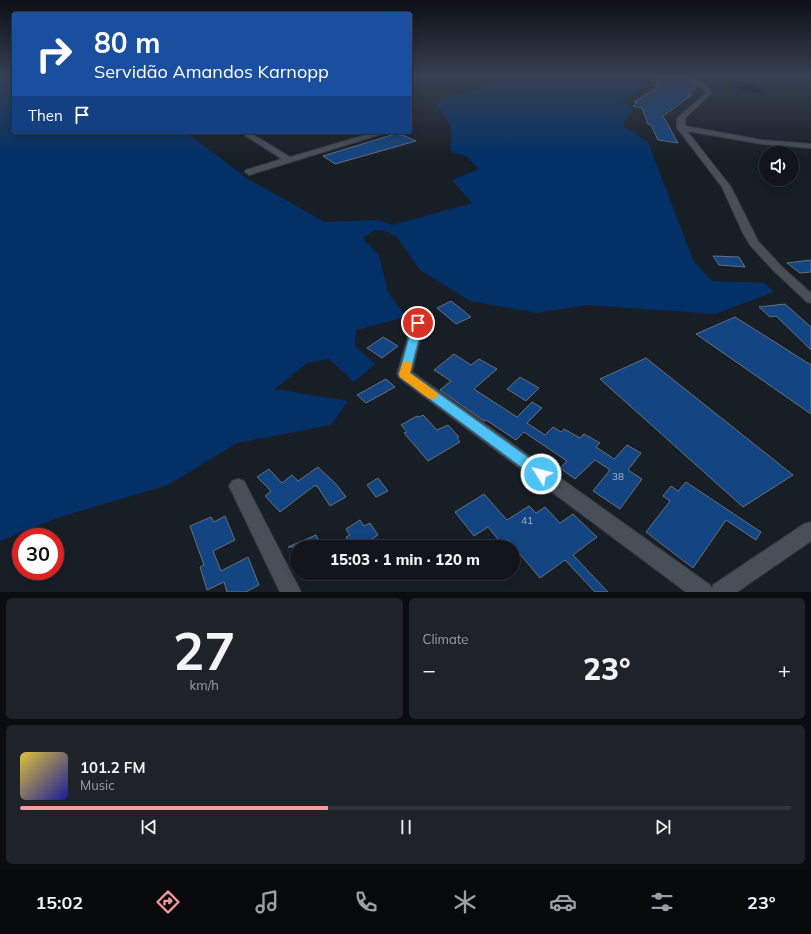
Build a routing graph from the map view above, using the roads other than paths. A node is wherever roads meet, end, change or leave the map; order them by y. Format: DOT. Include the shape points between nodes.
graph roads {
  1 [pos="697,104"];
  2 [pos="681,128"];
  3 [pos="246,134"];
  4 [pos="377,134"];
  5 [pos="811,146"];
  6 [pos="289,160"];
  7 [pos="249,172"];
  8 [pos="811,299"];
  9 [pos="418,323"];
  10 [pos="238,486"];
  11 [pos="811,530"];
  12 [pos="291,592"];
  13 [pos="703,592"];
  14 [pos="720,592"];
  1 -- 2 [label="street" via="681,119"];
  2 -- 5 [label="street" via="762,142"];
  2 -- 8 [label="street" via="726,187 754,243"];
  3 -- 6 [label="street"];
  4 -- 6 [label="street"];
  6 -- 7 [label="street"];
  9 -- 13 [label="street" via="404,374"];
  10 -- 12 [label="street"];
  11 -- 14 [label="street"];
}
